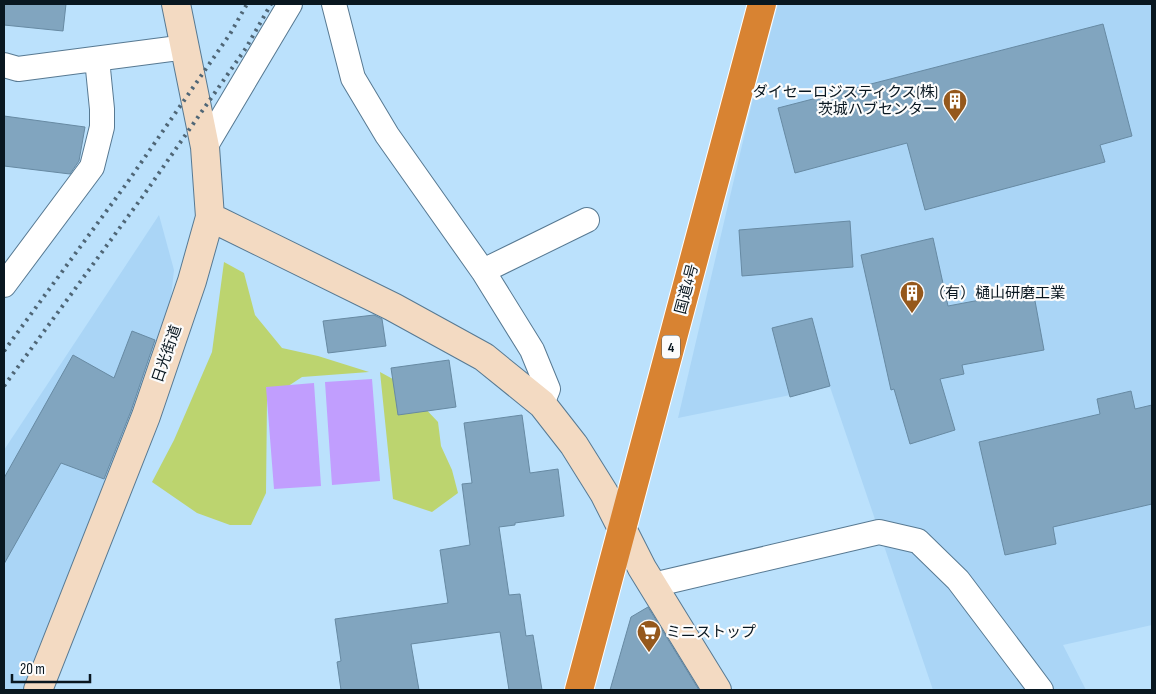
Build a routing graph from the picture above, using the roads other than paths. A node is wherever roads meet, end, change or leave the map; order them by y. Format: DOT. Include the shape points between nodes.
graph roads {
  1 [pos="176,4"];
  2 [pos="290,4"];
  3 [pos="334,4"];
  4 [pos="762,4"];
  5 [pos="186,47"];
  6 [pos="97,59"];
  7 [pos="4,65"];
  8 [pos="205,147"];
  9 [pos="210,217"];
  10 [pos="588,220"];
  11 [pos="483,271"];
  12 [pos="4,285"];
  13 [pos="542,404"];
  14 [pos="622,528"];
  15 [pos="653,585"];
  16 [pos="38,690"];
  17 [pos="579,690"];
  18 [pos="717,690"];
  19 [pos="1041,690"];
  1 -- 5 [label="street, 日光街道"];
  2 -- 8 [label="street"];
  3 -- 11 [label="street" via="353,78 387,135"];
  4 -- 14 [label="highway, 国道4号 / 4"];
  5 -- 6 [label="street"];
  5 -- 8 [label="street, 日光街道"];
  6 -- 7 [label="street" via="18,69"];
  6 -- 12 [label="street" via="102,127 92,167"];
  8 -- 9 [label="street, 日光街道"];
  9 -- 13 [label="street" via="393,307 484,357"];
  9 -- 16 [label="street, 日光街道" via="146,416"];
  10 -- 11 [label="street"];
  11 -- 13 [label="street" via="532,350 548,390"];
  13 -- 14 [label="street" via="574,445"];
  14 -- 15 [label="street"];
  14 -- 17 [label="highway, 国道4号 / 4"];
  15 -- 18 [label="street"];
  15 -- 19 [label="street" via="879,532 918,541 958,580"];
}
